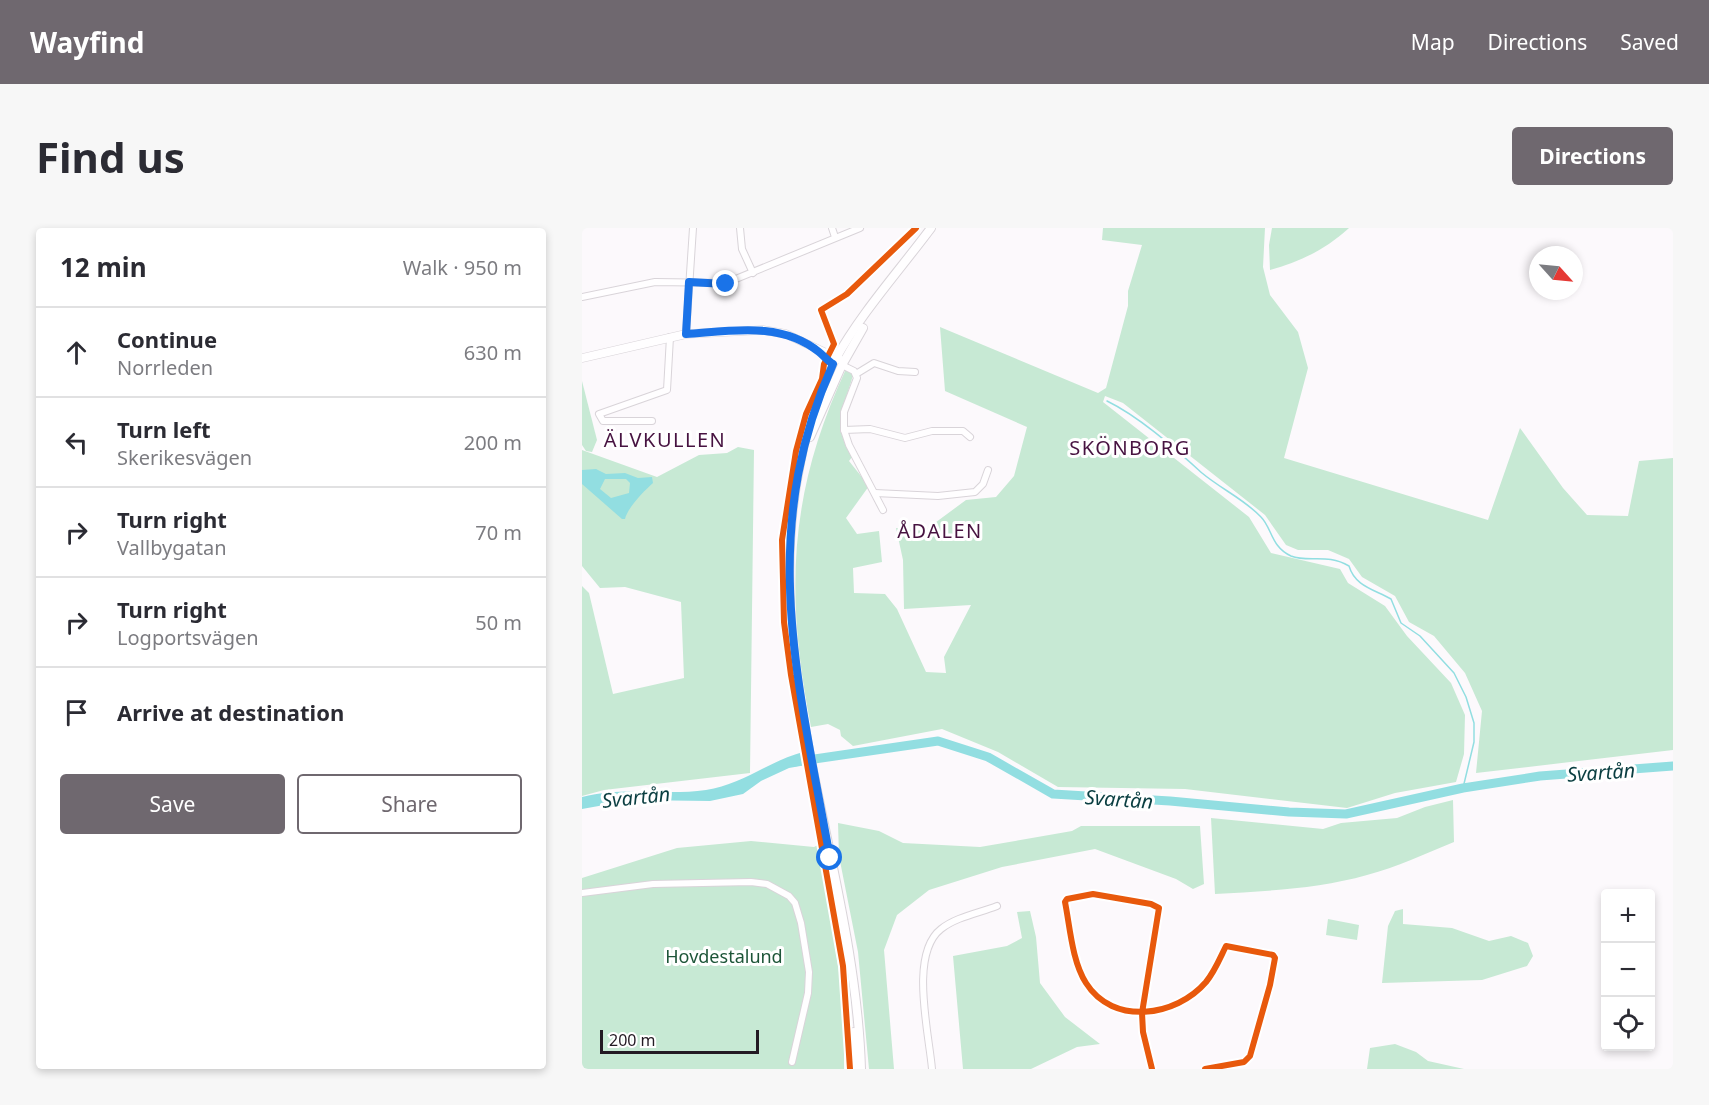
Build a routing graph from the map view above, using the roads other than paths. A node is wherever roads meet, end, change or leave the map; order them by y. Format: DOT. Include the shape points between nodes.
graph roads {
  1 [pos="693,228"];
  2 [pos="740,228"];
  3 [pos="832,228"];
  4 [pos="860,228"];
  5 [pos="931,228"];
  6 [pos="835,237"];
  7 [pos="753,273"];
  8 [pos="689,282"];
  9 [pos="582,297"];
  10 [pos="686,334"];
  11 [pos="670,337"];
  12 [pos="582,358"];
  13 [pos="839,363"];
  14 [pos="915,372"];
  15 [pos="856,374"];
  16 [pos="652,421"];
  17 [pos="844,430"];
  18 [pos="970,436"];
  19 [pos="988,470"];
  20 [pos="875,494"];
  21 [pos="883,510"];
  22 [pos="582,893"];
  23 [pos="997,906"];
  24 [pos="849,960"];
  25 [pos="1142,1013"];
  26 [pos="792,1062"];
  27 [pos="855,1069"];
  28 [pos="861,1069"];
  29 [pos="932,1069"];
  30 [pos="1152,1069"];
  31 [pos="1205,1069"];
  1 -- 8 [label="street"];
  2 -- 7 [label="street" via="742,249"];
  3 -- 6 [label="street"];
  4 -- 6 [label="street"];
  5 -- 13 [label="main road" via="881,296"];
  6 -- 7 [label="street"];
  7 -- 8 [label="street" via="719,285"];
  8 -- 9 [label="street" via="637,284"];
  8 -- 10 [label="street"];
  10 -- 11 [label="street"];
  10 -- 13 [label="street" via="763,330 786,334"];
  11 -- 12 [label="street"];
  11 -- 16 [label="street" via="667,390 599,414 603,421"];
  13 -- 15 [label="street"];
  13 -- 24 [label="main road" via="801,459 791,513 789,573 799,686"];
  14 -- 15 [label="street" via="874,363"];
  15 -- 17 [label="street" via="856,386 844,412"];
  17 -- 18 [label="street" via="870,429 905,438 933,431 963,431"];
  17 -- 20 [label="street"];
  19 -- 20 [label="street" via="975,492 938,496"];
  20 -- 21 [label="street"];
  22 -- 26 [label="street" via="653,884 751,882 767,884 789,896 801,923 809,972"];
  23 -- 29 [label="street" via="950,923 933,936 926,950 923,978"];
  24 -- 27 [label="main road"];
  24 -- 28 [label="main road"];
  25 -- 25 [label="street" via="1111,1006 1085,983 1066,900 1094,894 1159,908"];
  25 -- 30 [label="street"];
  25 -- 31 [label="street" via="1168,1008 1193,994 1212,974 1226,946 1273,955 1270,985 1250,1056 1244,1062"];
}
